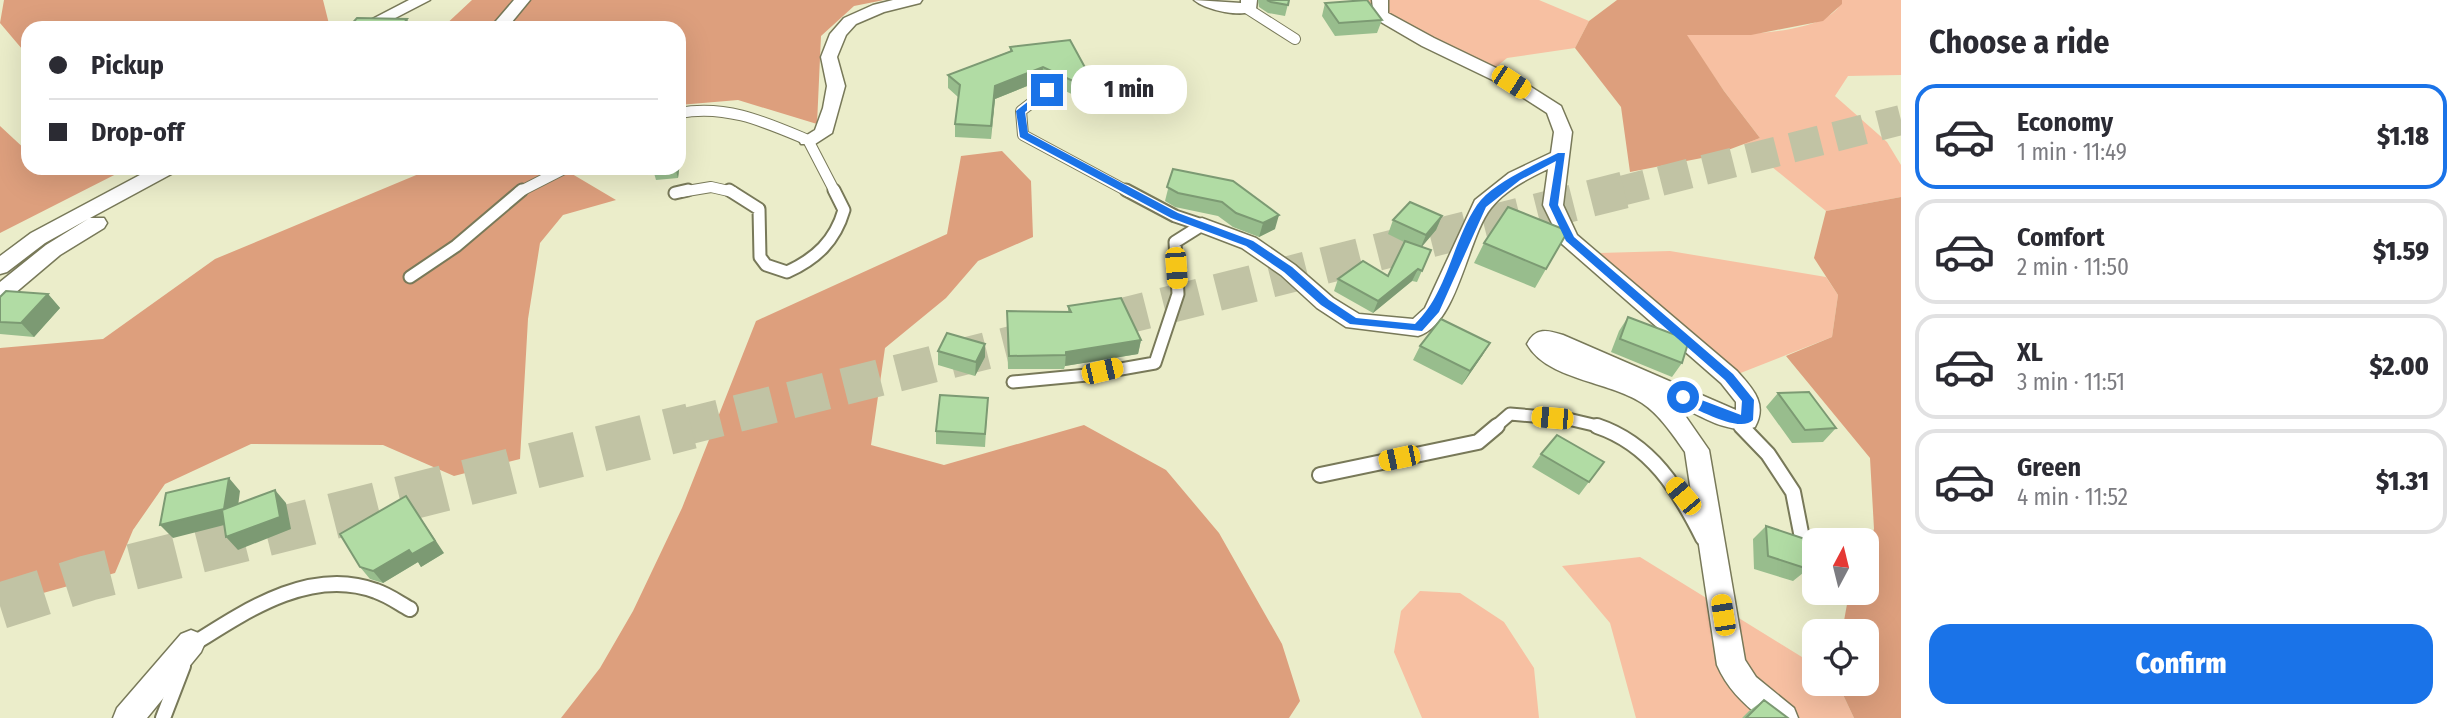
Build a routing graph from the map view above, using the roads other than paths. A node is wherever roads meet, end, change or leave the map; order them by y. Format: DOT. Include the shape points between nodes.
graph roads {
  1 [pos="422,0"];
  2 [pos="522,0"];
  3 [pos="914,0"];
  4 [pos="1380,0"];
  5 [pos="1201,1"];
  6 [pos="1248,5"];
  7 [pos="378,21"];
  8 [pos="504,21"];
  9 [pos="1295,39"];
  10 [pos="1047,90"];
  11 [pos="686,112"];
  12 [pos="808,140"];
  13 [pos="1561,155"];
  14 [pos="155,175"];
  15 [pos="552,175"];
  16 [pos="144,181"];
  17 [pos="675,193"];
  18 [pos="1202,225"];
  19 [pos="0,267"];
  20 [pos="410,277"];
  21 [pos="0,294"];
  22 [pos="1013,382"];
  23 [pos="1735,420"];
  24 [pos="1320,475"];
  25 [pos="1802,538"];
  26 [pos="1715,565"];
  27 [pos="410,609"];
  28 [pos="191,643"];
  29 [pos="128,718"];
  30 [pos="163,718"];
  31 [pos="1783,718"];
  1 -- 7 [label="street"];
  2 -- 8 [label="street"];
  3 -- 12 [label="street" via="879,8 850,22 838,34 829,57 836,86 832,108 823,133"];
  4 -- 13 [label="street" via="1380,15 1511,82 1555,110 1563,132"];
  5 -- 6 [label="street"];
  6 -- 9 [label="lane"];
  10 -- 18 [label="lane" via="1021,111 1023,135 1175,216"];
  11 -- 12 [label="lane" via="718,108 743,113"];
  12 -- 17 [label="lane" via="844,210 840,227 828,244 807,264 787,272 766,265 760,257 759,209 733,190 707,185"];
  13 -- 18 [label="street" via="1516,177 1482,205 1434,312 1418,328 1354,321 1249,243"];
  13 -- 23 [label="street" via="1553,205 1569,239 1729,377 1748,400 1747,420"];
  14 -- 16 [label="street"];
  15 -- 20 [label="lane" via="519,192 456,246"];
  16 -- 19 [label="street" via="38,239"];
  16 -- 21 [label="street" via="117,211 53,250"];
  18 -- 22 [label="lane" via="1175,242 1178,295 1155,363"];
  23 -- 25 [label="lane" via="1768,454 1793,492"];
  23 -- 26 [label="street" via="1555,341 1545,338 1538,344 1545,354 1650,396 1676,421 1697,450"];
  24 -- 26 [label="lane" via="1478,442 1510,414 1600,426 1635,444 1683,496"];
  26 -- 31 [label="street" via="1731,664 1746,687"];
  27 -- 28 [label="lane" via="377,591 349,584 298,589 254,606"];
  28 -- 29 [label="street"];
  28 -- 30 [label="lane"];
}
